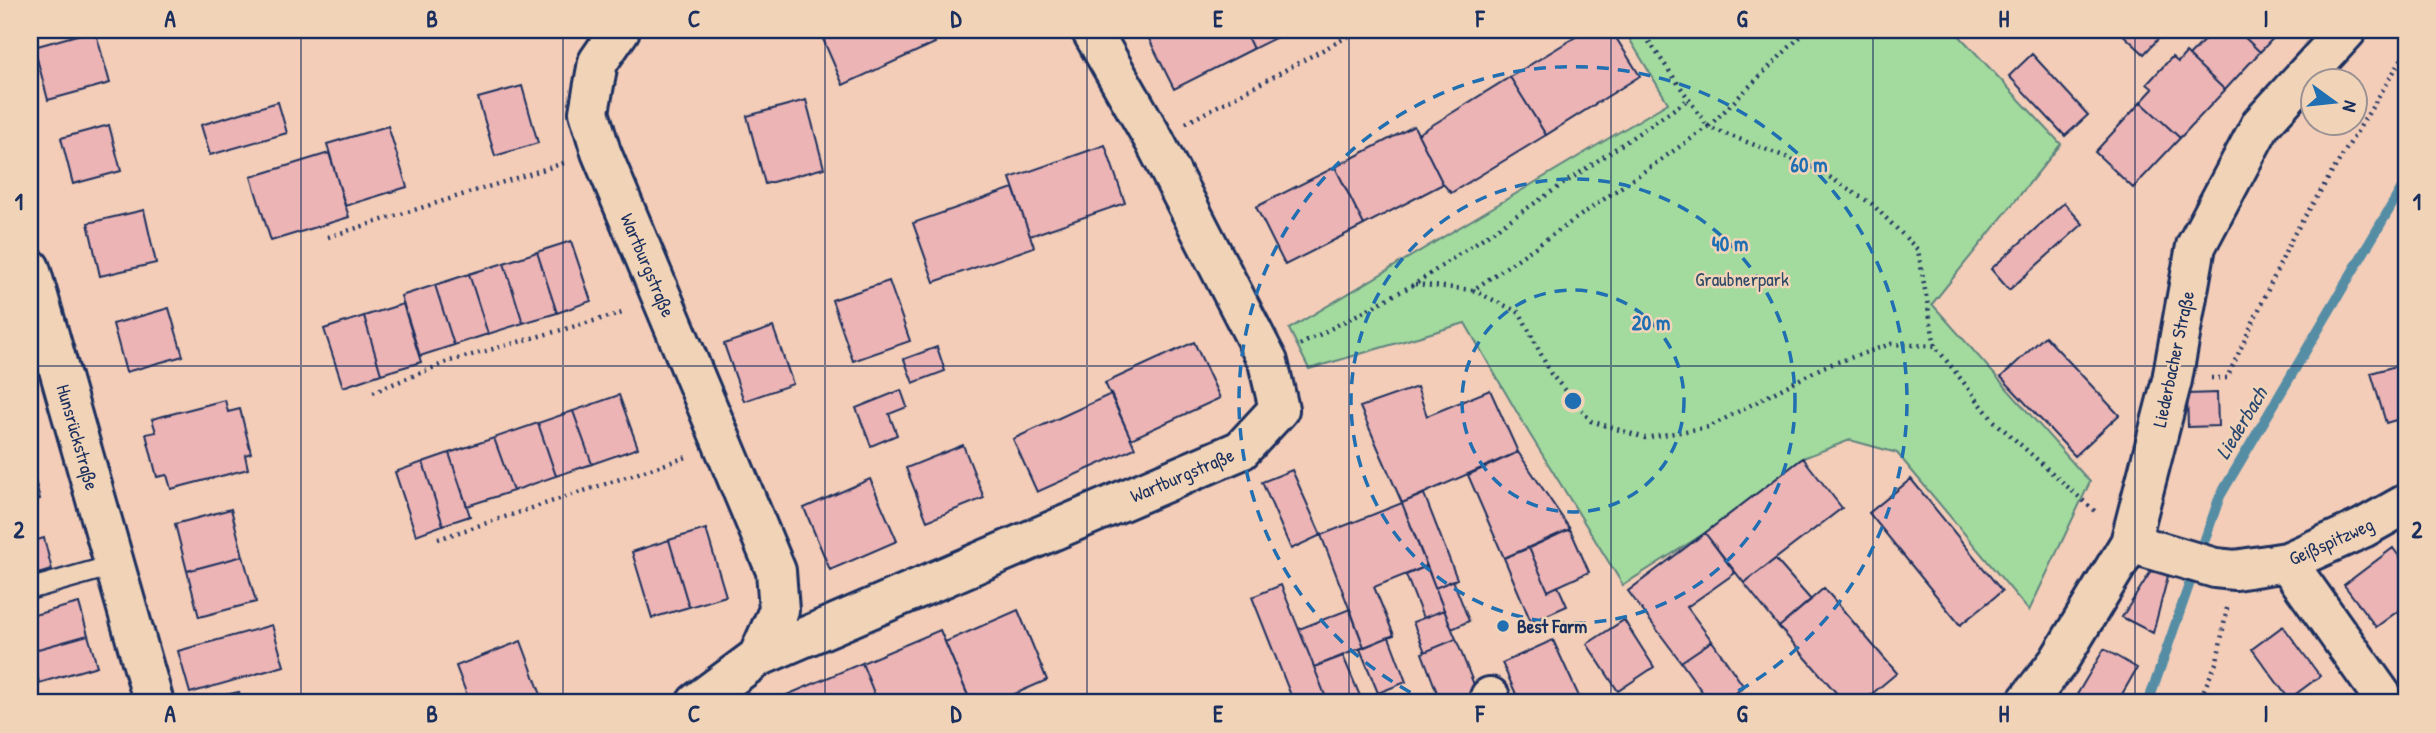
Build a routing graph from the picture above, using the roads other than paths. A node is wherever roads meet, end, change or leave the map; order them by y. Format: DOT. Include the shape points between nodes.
graph roads {
  1 [pos="620,30"];
  2 [pos="1091,30"];
  3 [pos="2347,30"];
  4 [pos="30,268"];
  5 [pos="2406,504"];
  6 [pos="2130,543"];
  7 [pos="2287,562"];
  8 [pos="114,565"];
  9 [pos="30,589"];
  10 [pos="758,657"];
  11 [pos="154,703"];
  12 [pos="696,703"];
  13 [pos="2026,703"];
  14 [pos="2387,703"];
  1 -- 10 [label="street, Wartburgstraße" via="598,62 589,112 601,152 776,571 779,610"];
  2 -- 10 [label="street, Wartburgstraße" via="1154,140 1268,362 1279,410 1241,450"];
  3 -- 6 [label="street, Liederbacher Straße" via="2261,124 2196,246 2172,380"];
  4 -- 8 [label="street, Hunsrückstraße"];
  5 -- 7 [label="street, Geißspitzweg"];
  6 -- 7 [label="street, Geißspitzweg" via="2225,569"];
  6 -- 13 [label="street, Liederbacher Straße" via="2058,662"];
  7 -- 14 [label="street"];
  8 -- 9 [label="lane"];
  8 -- 11 [label="street, Hunsrückstraße"];
  10 -- 12 [label="street, Wartburgstraße"];
}
